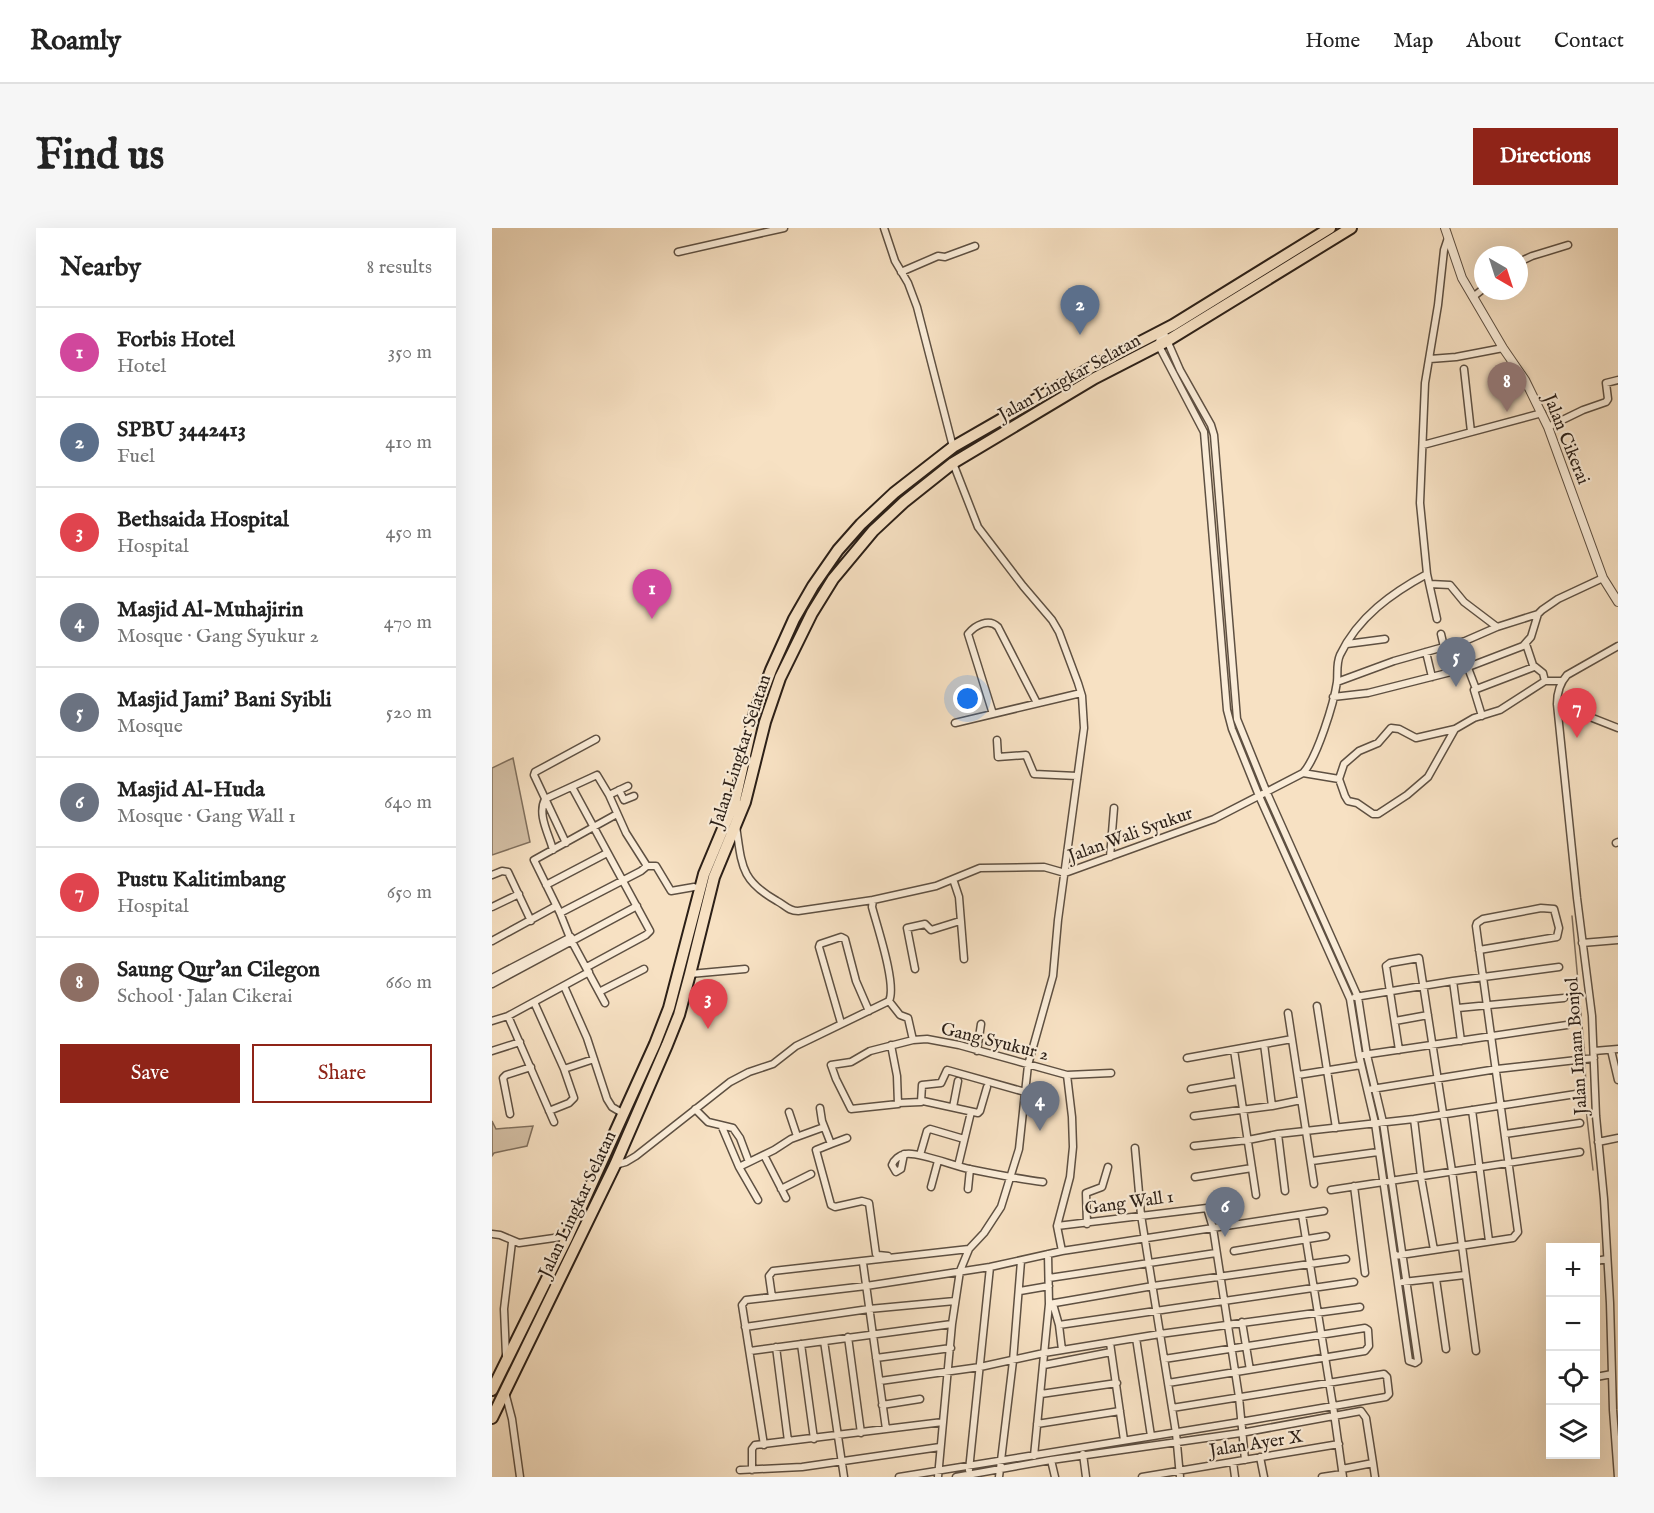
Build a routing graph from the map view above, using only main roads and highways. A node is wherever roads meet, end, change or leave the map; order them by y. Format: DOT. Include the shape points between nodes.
graph roads {
  1 [pos="1330,228"];
  2 [pos="1351,228"];
  3 [pos="1162,337"];
  4 [pos="731,827"];
  5 [pos="691,949"];
  6 [pos="492,1390"];
  7 [pos="492,1418"];
  1 -- 3 [label="highway, Jalan Lingkar Selatan"];
  2 -- 3 [label="highway, Jalan Lingkar Selatan"];
  3 -- 4 [label="highway, Jalan Lingkar Selatan" via="953,463 873,531 833,579 780,678 745,802"];
  3 -- 4 [label="highway, Jalan Lingkar Selatan" via="1094,366 953,447 894,493 838,550 813,586 780,648 754,715"];
  4 -- 5 [label="highway, Jalan Lingkar Selatan" via="704,874"];
  5 -- 6 [label="highway, Jalan Lingkar Selatan" via="624,1114"];
  5 -- 7 [label="highway, Jalan Lingkar Selatan" via="690,974 667,1046 615,1165"];
}
